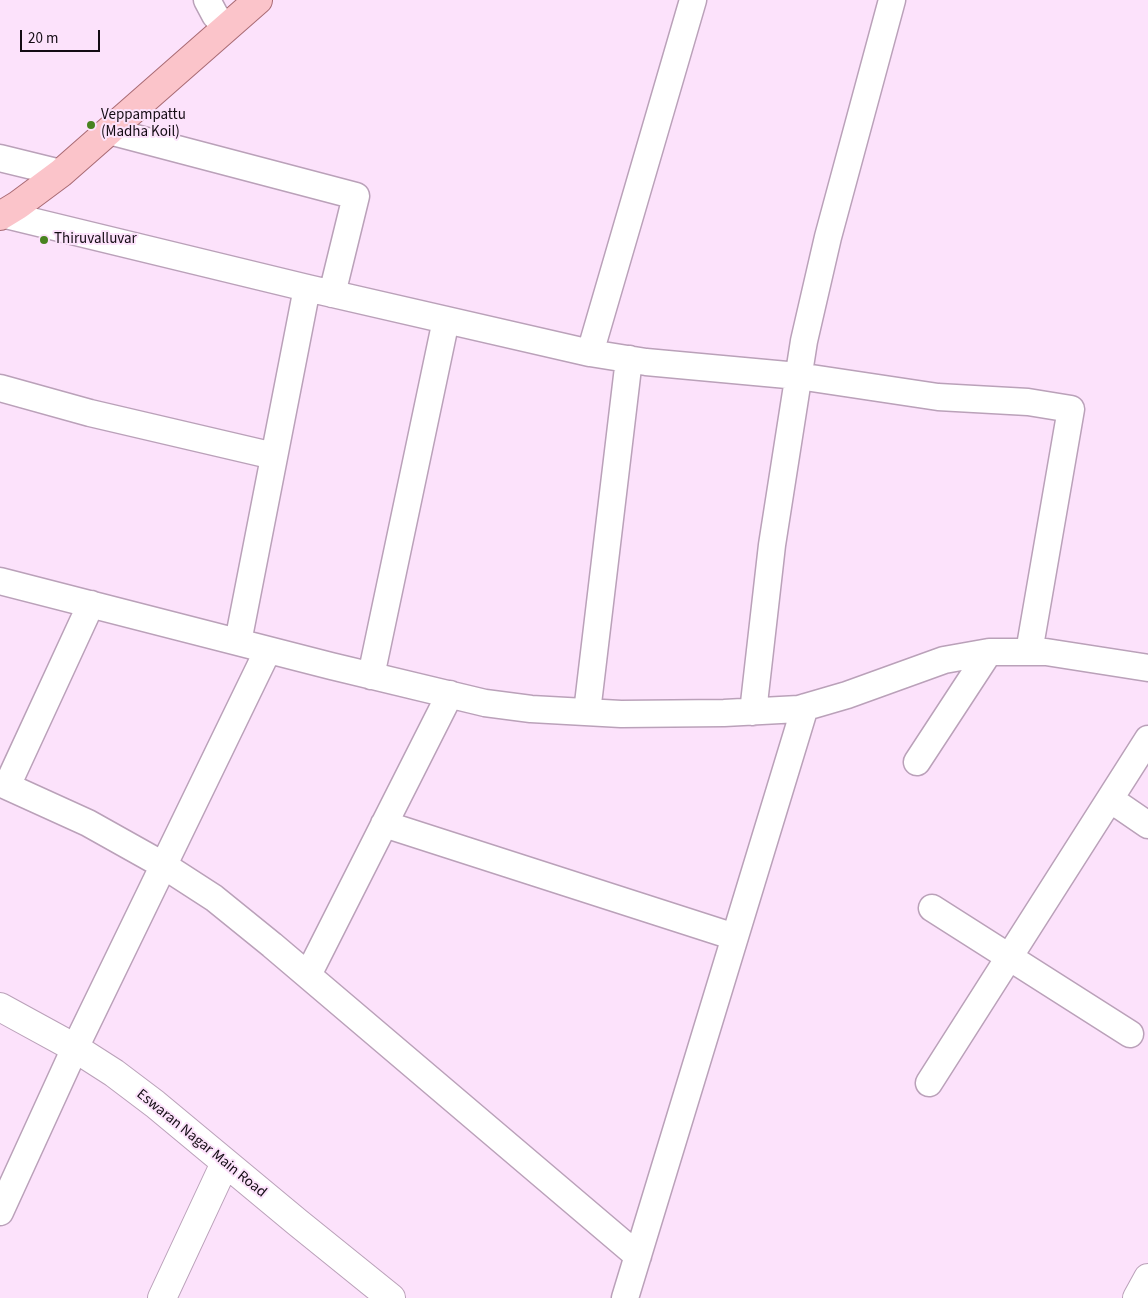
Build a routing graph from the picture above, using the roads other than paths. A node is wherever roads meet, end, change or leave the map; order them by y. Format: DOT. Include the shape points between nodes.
graph roads {
  1 [pos="207,0"];
  2 [pos="258,0"];
  3 [pos="693,0"];
  4 [pos="892,0"];
  5 [pos="226,28"];
  6 [pos="109,131"];
  7 [pos="0,158"];
  8 [pos="61,173"];
  9 [pos="1,215"];
  10 [pos="320,291"];
  11 [pos="446,320"];
  12 [pos="590,352"];
  13 [pos="629,359"];
  14 [pos="798,376"];
  15 [pos="0,388"];
  16 [pos="274,456"];
  17 [pos="0,581"];
  18 [pos="91,604"];
  19 [pos="238,642"];
  20 [pos="268,650"];
  21 [pos="988,652"];
  22 [pos="1029,652"];
  23 [pos="1148,668"];
  24 [pos="371,676"];
  25 [pos="450,694"];
  26 [pos="806,707"];
  27 [pos="587,712"];
  28 [pos="753,712"];
  29 [pos="1148,739"];
  30 [pos="917,762"];
  31 [pos="4,785"];
  32 [pos="1110,799"];
  33 [pos="384,824"];
  34 [pos="1148,825"];
  35 [pos="163,865"];
  36 [pos="932,908"];
  37 [pos="736,937"];
  38 [pos="1008,958"];
  39 [pos="308,975"];
  40 [pos="0,1007"];
  41 [pos="1130,1034"];
  42 [pos="75,1048"];
  43 [pos="929,1083"];
  44 [pos="225,1163"];
  45 [pos="0,1212"];
  46 [pos="638,1256"];
  47 [pos="1148,1278"];
  48 [pos="162,1298"];
  49 [pos="391,1298"];
  50 [pos="625,1298"];
  51 [pos="1136,1298"];
  1 -- 5 [label="street"];
  2 -- 5 [label="main road"];
  3 -- 12 [label="street"];
  4 -- 14 [label="street" via="828,237"];
  5 -- 6 [label="main road"];
  6 -- 8 [label="main road"];
  6 -- 10 [label="street" via="356,196"];
  7 -- 8 [label="street"];
  8 -- 9 [label="main road"];
  9 -- 10 [label="street"];
  10 -- 11 [label="street"];
  10 -- 16 [label="street"];
  11 -- 12 [label="street"];
  11 -- 24 [label="street"];
  12 -- 13 [label="street"];
  13 -- 14 [label="street"];
  13 -- 27 [label="street"];
  14 -- 22 [label="street" via="930,396 1028,402 1071,409"];
  14 -- 28 [label="street" via="772,545"];
  15 -- 16 [label="street" via="90,413"];
  16 -- 19 [label="street"];
  17 -- 18 [label="street"];
  18 -- 19 [label="street"];
  18 -- 31 [label="street"];
  19 -- 20 [label="street"];
  20 -- 24 [label="street"];
  20 -- 35 [label="street"];
  21 -- 22 [label="street"];
  21 -- 26 [label="street" via="944,660"];
  21 -- 30 [label="street"];
  22 -- 23 [label="street"];
  24 -- 25 [label="street"];
  25 -- 27 [label="street" via="532,709"];
  25 -- 33 [label="street"];
  26 -- 28 [label="street"];
  26 -- 37 [label="street"];
  27 -- 28 [label="street"];
  29 -- 32 [label="street"];
  31 -- 35 [label="street" via="88,823"];
  32 -- 34 [label="street"];
  32 -- 38 [label="street"];
  33 -- 37 [label="street"];
  33 -- 39 [label="street"];
  35 -- 39 [label="street" via="214,898"];
  35 -- 42 [label="street"];
  36 -- 38 [label="street"];
  37 -- 46 [label="street"];
  38 -- 41 [label="street"];
  38 -- 43 [label="street"];
  39 -- 46 [label="street"];
  40 -- 42 [label="street, Eswaran Nagar Main Road"];
  42 -- 44 [label="street, Eswaran Nagar Main Road" via="148,1099"];
  42 -- 45 [label="street"];
  44 -- 48 [label="street"];
  44 -- 49 [label="street, Eswaran Nagar Main Road"];
  46 -- 50 [label="street"];
  47 -- 51 [label="street"];
}
